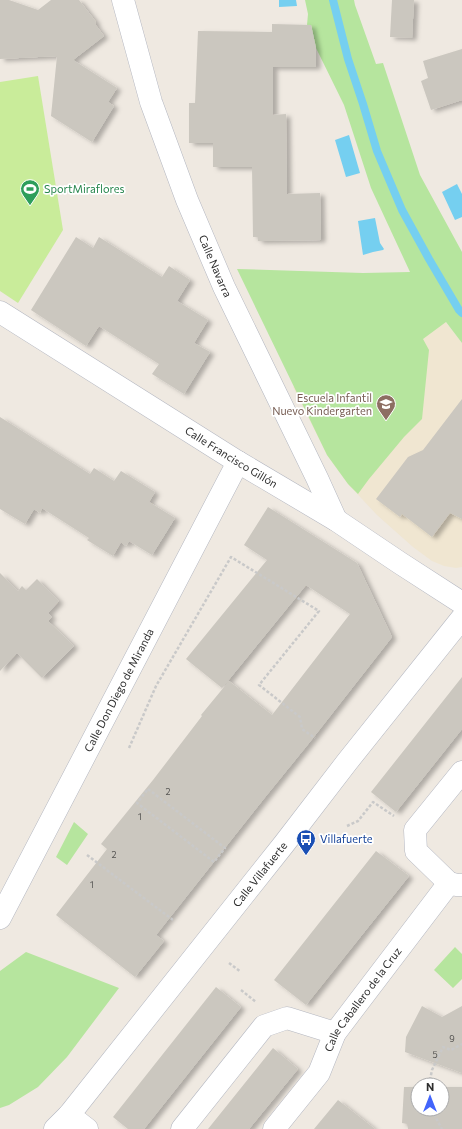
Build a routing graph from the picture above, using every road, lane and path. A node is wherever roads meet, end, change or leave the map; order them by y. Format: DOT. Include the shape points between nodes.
graph roads {
  1 [pos="123,0"];
  2 [pos="0,312"];
  3 [pos="238,462"];
  4 [pos="336,520"];
  5 [pos="462,603"];
  6 [pos="462,618"];
  7 [pos="315,738"];
  8 [pos="129,748"];
  9 [pos="462,772"];
  10 [pos="347,826"];
  11 [pos="415,830"];
  12 [pos="222,854"];
  13 [pos="87,855"];
  14 [pos="456,884"];
  15 [pos="0,918"];
  16 [pos="173,920"];
  17 [pos="229,963"];
  18 [pos="240,972"];
  19 [pos="241,990"];
  20 [pos="254,1000"];
  21 [pos="335,1033"];
  22 [pos="462,1044"];
  23 [pos="431,1077"];
  24 [pos="436,1117"];
  25 [pos="62,1122"];
  26 [pos="87,1129"];
  27 [pos="182,1129"];
  28 [pos="274,1129"];
  29 [pos="442,1129"];
  1 -- 4 [label="street, Calle Navarra" via="151,102 187,200 224,287"];
  2 -- 3 [label="street, Calle Francisco Gillón"];
  3 -- 4 [label="street, Calle Francisco Gillón"];
  3 -- 15 [label="street, Calle Don Diego de Miranda"];
  4 -- 5 [label="street, Calle Francisco Gillón"];
  6 -- 25 [label="street, Calle Villafuerte"];
  7 -- 8 [label="path" via="302,729 300,717 259,685 319,611 231,557 156,686"];
  9 -- 11 [label="street"];
  10 -- 11 [label="path" via="358,821 373,802"];
  11 -- 14 [label="street" via="416,852"];
  12 -- 12 [label="path" via="214,862 137,803 148,789 225,848"];
  13 -- 16 [label="path"];
  14 -- 21 [label="street, Calle Caballero de la Cruz"];
  17 -- 18 [label="path"];
  19 -- 20 [label="path"];
  21 -- 27 [label="street" via="287,1018 264,1026"];
  21 -- 28 [label="street, Calle Caballero de la Cruz" via="319,1073"];
  22 -- 23 [label="path" via="450,1050 443,1047"];
  24 -- 29 [label="path"];
  25 -- 26 [label="street"];
}
